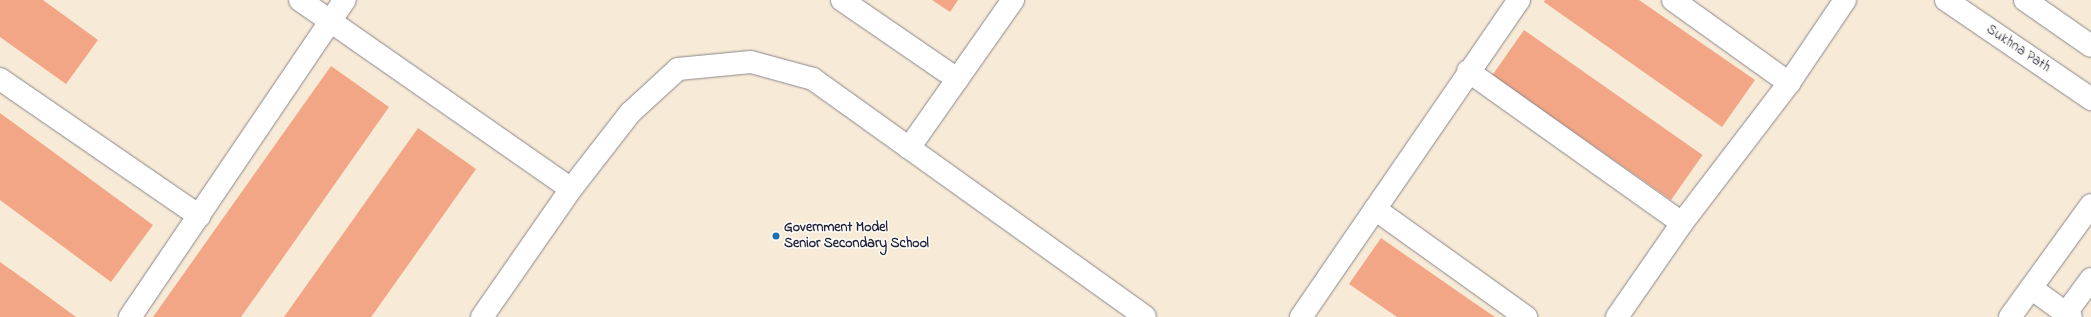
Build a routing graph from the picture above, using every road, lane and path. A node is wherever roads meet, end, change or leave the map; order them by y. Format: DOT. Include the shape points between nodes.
graph roads {
  1 [pos="300,0"];
  2 [pos="345,0"];
  3 [pos="842,0"];
  4 [pos="1013,0"];
  5 [pos="1519,0"];
  6 [pos="1673,0"];
  7 [pos="1845,0"];
  8 [pos="1946,0"];
  9 [pos="2025,0"];
  10 [pos="330,21"];
  11 [pos="2091,46"];
  12 [pos="1468,71"];
  13 [pos="0,79"];
  14 [pos="957,80"];
  15 [pos="1789,82"];
  16 [pos="2091,99"];
  17 [pos="909,148"];
  18 [pos="571,189"];
  19 [pos="2091,205"];
  20 [pos="1374,209"];
  21 [pos="199,216"];
  22 [pos="1682,222"];
  23 [pos="2091,279"];
  24 [pos="2031,288"];
  25 [pos="2067,316"];
  26 [pos="130,317"];
  27 [pos="482,317"];
  28 [pos="1145,317"];
  29 [pos="1301,317"];
  30 [pos="1526,317"];
  31 [pos="1617,317"];
  32 [pos="2010,317"];
  1 -- 10 [label="street"];
  2 -- 10 [label="street"];
  3 -- 14 [label="street"];
  4 -- 14 [label="street"];
  5 -- 12 [label="street"];
  6 -- 15 [label="street"];
  7 -- 15 [label="street"];
  8 -- 16 [label="street, Sukhna Path"];
  9 -- 11 [label="street"];
  10 -- 18 [label="street"];
  10 -- 21 [label="street"];
  12 -- 20 [label="street"];
  12 -- 22 [label="street"];
  13 -- 21 [label="street"];
  14 -- 17 [label="street"];
  15 -- 22 [label="street"];
  17 -- 18 [label="street" via="813,79 751,62 678,69 630,112"];
  17 -- 28 [label="street"];
  18 -- 27 [label="street"];
  19 -- 24 [label="street"];
  20 -- 29 [label="street"];
  20 -- 30 [label="street"];
  21 -- 26 [label="street"];
  22 -- 31 [label="street"];
  23 -- 25 [label="street"];
  24 -- 25 [label="street"];
  24 -- 32 [label="street"];
}
